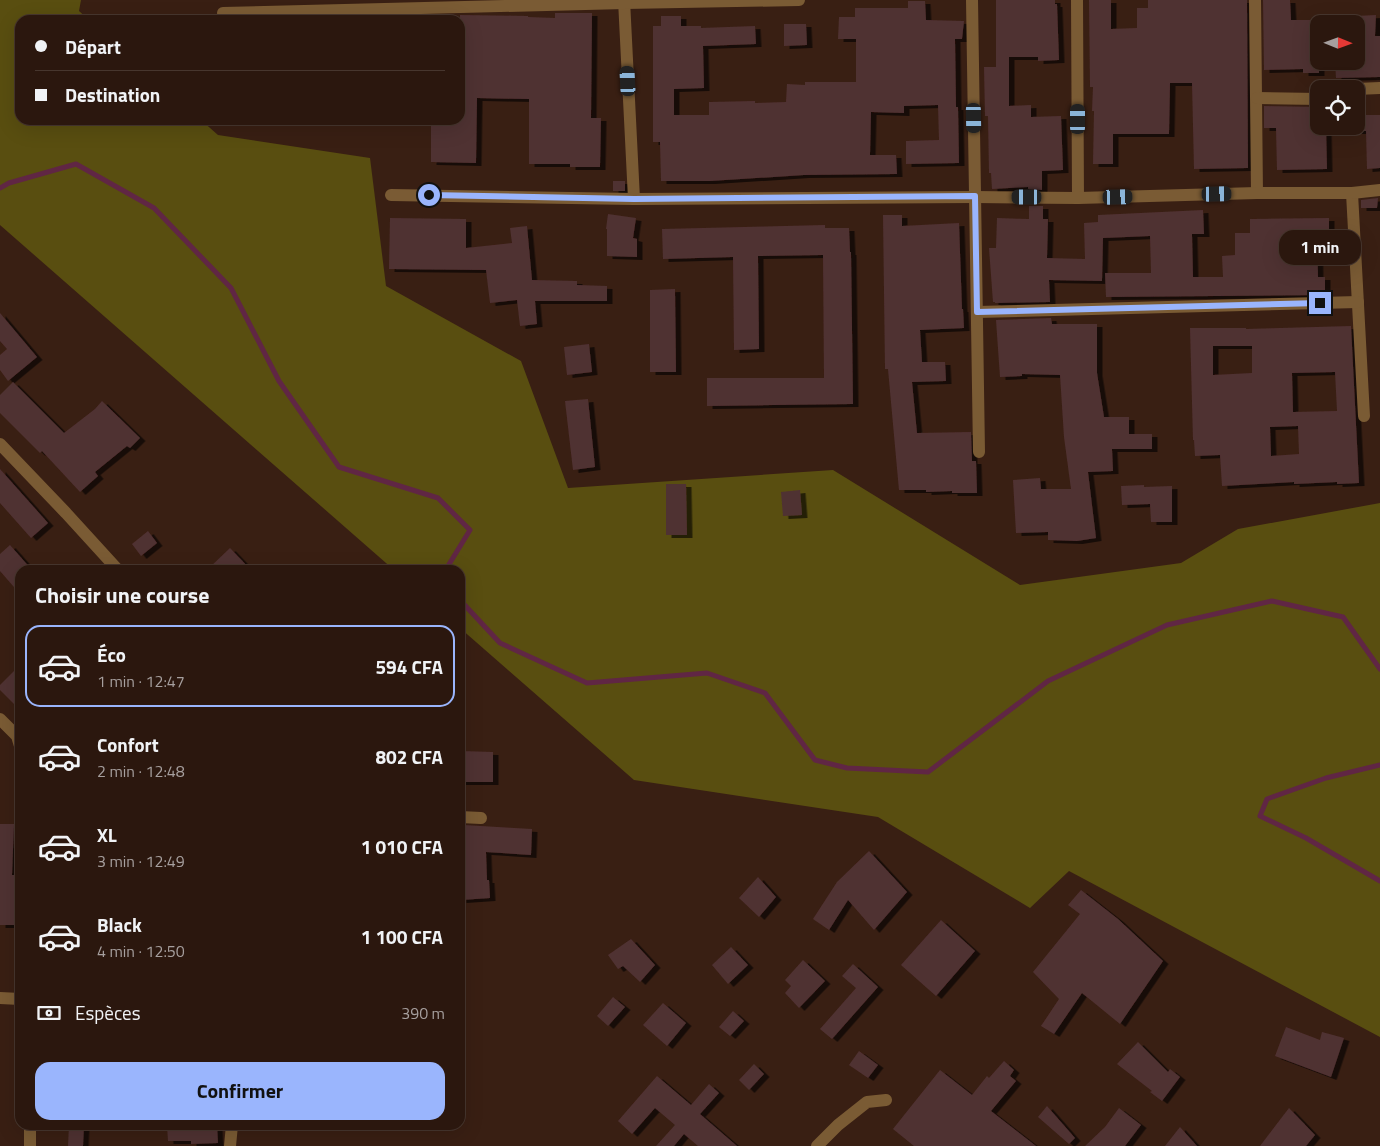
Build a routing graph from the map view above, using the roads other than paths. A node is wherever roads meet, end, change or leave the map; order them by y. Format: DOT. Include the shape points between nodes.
graph roads {
  1 [pos="799,0"];
  2 [pos="972,0"];
  3 [pos="1077,0"];
  4 [pos="1255,0"];
  5 [pos="625,1"];
  6 [pos="223,14"];
  7 [pos="1380,88"];
  8 [pos="1365,89"];
  9 [pos="1257,98"];
  10 [pos="1310,99"];
  11 [pos="1380,190"];
  12 [pos="1257,193"];
  13 [pos="1352,193"];
  14 [pos="391,195"];
  15 [pos="975,196"];
  16 [pos="1078,198"];
  17 [pos="634,199"];
  18 [pos="1358,302"];
  19 [pos="977,312"];
  20 [pos="1364,416"];
  21 [pos="0,444"];
  22 [pos="979,452"];
  23 [pos="113,565"];
  24 [pos="0,719"];
  25 [pos="15,735"];
  26 [pos="465,817"];
  27 [pos="482,818"];
  28 [pos="0,998"];
  29 [pos="15,999"];
  30 [pos="886,1100"];
  31 [pos="30,1130"];
  32 [pos="232,1130"];
  33 [pos="30,1146"];
  34 [pos="230,1146"];
  35 [pos="817,1146"];
  1 -- 5 [label="street"];
  2 -- 15 [label="street"];
  3 -- 16 [label="street"];
  4 -- 9 [label="street"];
  5 -- 6 [label="street"];
  5 -- 17 [label="street"];
  7 -- 8 [label="street"];
  9 -- 10 [label="street"];
  9 -- 12 [label="street"];
  11 -- 13 [label="street"];
  12 -- 13 [label="street"];
  12 -- 16 [label="street"];
  13 -- 18 [label="street"];
  14 -- 17 [label="street"];
  15 -- 16 [label="street"];
  15 -- 17 [label="street"];
  15 -- 19 [label="street"];
  18 -- 19 [label="street"];
  18 -- 20 [label="street"];
  19 -- 22 [label="street"];
  21 -- 23 [label="street"];
  24 -- 25 [label="street"];
  26 -- 27 [label="street"];
  28 -- 29 [label="street"];
  30 -- 35 [label="street" via="867,1102"];
  31 -- 33 [label="street"];
  32 -- 34 [label="street"];
}
